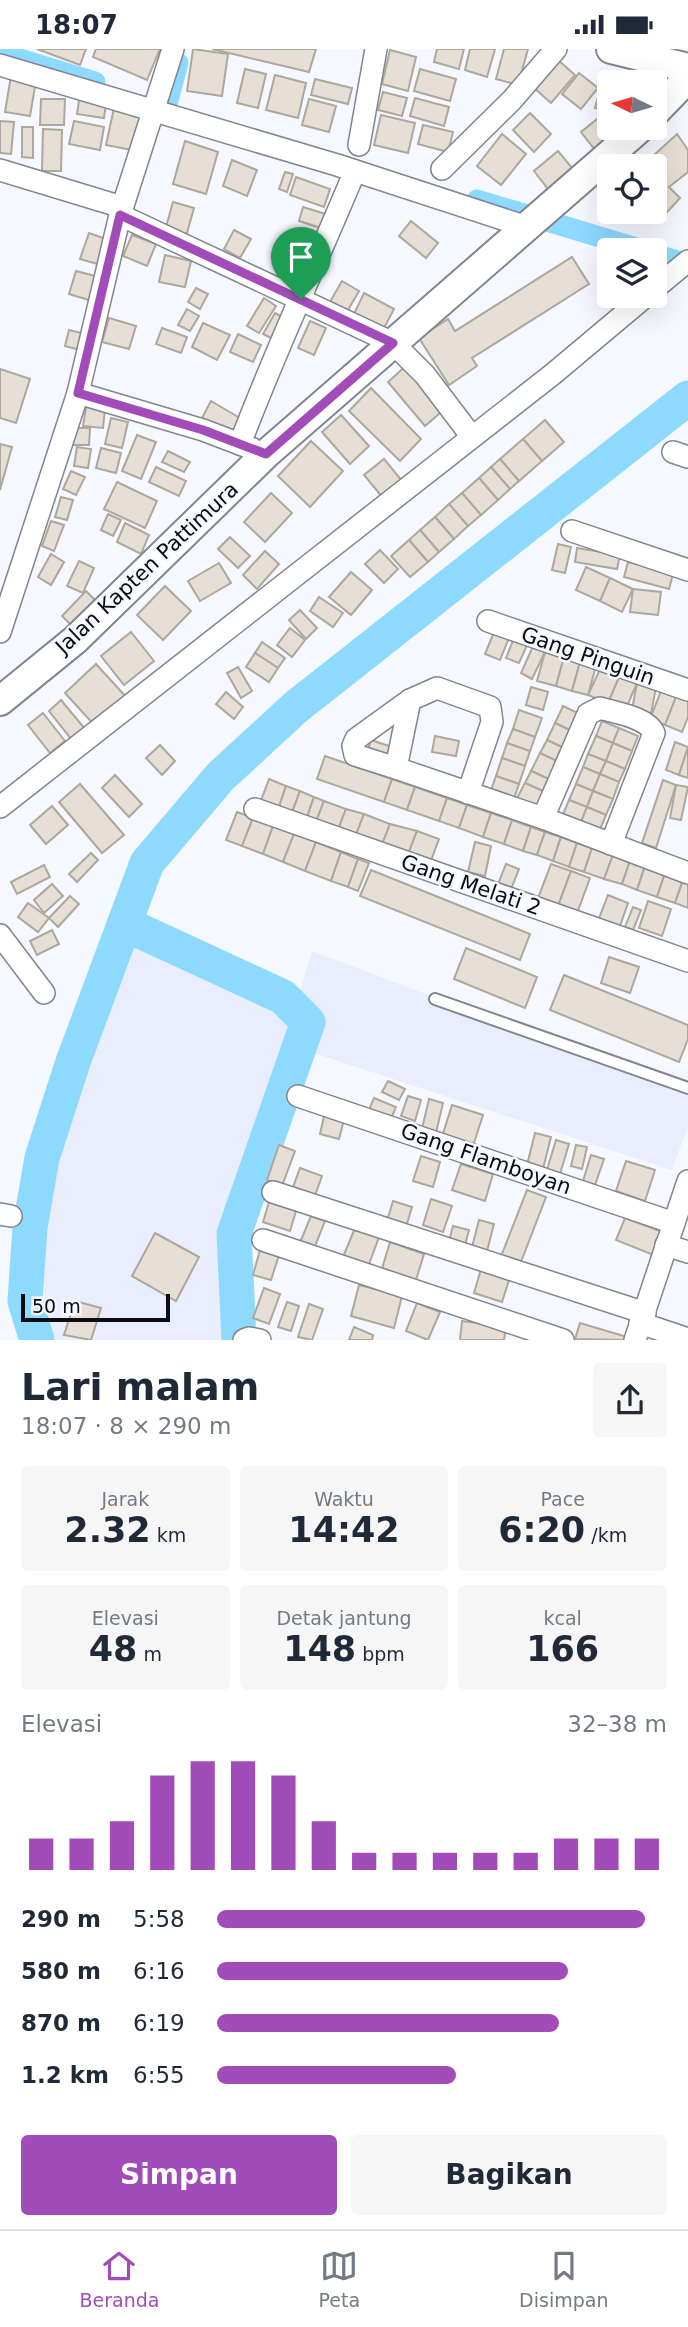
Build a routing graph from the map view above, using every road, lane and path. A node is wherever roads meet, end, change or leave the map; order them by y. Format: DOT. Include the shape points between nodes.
graph roads {
  1 [pos="173,49"];
  2 [pos="376,49"];
  3 [pos="556,49"];
  4 [pos="611,49"];
  5 [pos="0,65"];
  6 [pos="688,68"];
  7 [pos="688,78"];
  8 [pos="667,100"];
  9 [pos="157,103"];
  10 [pos="626,140"];
  11 [pos="359,145"];
  12 [pos="442,169"];
  13 [pos="0,170"];
  14 [pos="355,171"];
  15 [pos="121,211"];
  16 [pos="535,219"];
  17 [pos="681,268"];
  18 [pos="667,279"];
  19 [pos="301,299"];
  20 [pos="631,308"];
  21 [pos="393,343"];
  22 [pos="78,393"];
  23 [pos="472,437"];
  24 [pos="253,449"];
  25 [pos="572,531"];
  26 [pos="688,570"];
  27 [pos="6,597"];
  28 [pos="488,621"];
  29 [pos="0,632"];
  30 [pos="688,690"];
  31 [pos="410,700"];
  32 [pos="0,701"];
  33 [pos="396,768"];
  34 [pos="468,793"];
  35 [pos="4,797"];
  36 [pos="255,809"];
  37 [pos="543,818"];
  38 [pos="611,844"];
  39 [pos="686,868"];
  40 [pos="0,935"];
  41 [pos="688,961"];
  42 [pos="44,993"];
  43 [pos="435,999"];
  44 [pos="688,1088"];
  45 [pos="298,1096"];
  46 [pos="686,1191"];
  47 [pos="273,1192"];
  48 [pos="674,1223"];
  49 [pos="263,1240"];
  50 [pos="666,1245"];
  51 [pos="688,1252"];
  52 [pos="640,1325"];
  53 [pos="688,1339"];
  54 [pos="244,1340"];
  55 [pos="260,1340"];
  56 [pos="563,1340"];
  1 -- 9 [label="street"];
  2 -- 11 [label="street"];
  3 -- 12 [label="street"];
  4 -- 6 [label="main road"];
  5 -- 9 [label="street"];
  7 -- 8 [label="main road"];
  9 -- 14 [label="street"];
  9 -- 15 [label="street"];
  10 -- 16 [label="main road, Jalan Kapten Pattimura"];
  13 -- 15 [label="street"];
  14 -- 16 [label="street"];
  14 -- 19 [label="street"];
  15 -- 19 [label="street"];
  15 -- 22 [label="street"];
  16 -- 21 [label="main road, Jalan Kapten Pattimura"];
  17 -- 18 [label="street"];
  19 -- 21 [label="street"];
  19 -- 24 [label="street" via="264,379"];
  20 -- 23 [label="street"];
  21 -- 23 [label="street" via="425,375"];
  21 -- 24 [label="main road, Jalan Kapten Pattimura"];
  22 -- 24 [label="street"];
  22 -- 27 [label="street"];
  23 -- 35 [label="street"];
  24 -- 32 [label="main road, Jalan Kapten Pattimura" via="75,640"];
  25 -- 26 [label="street"];
  27 -- 29 [label="street"];
  28 -- 30 [label="street, Gang Pinguin"];
  31 -- 33 [label="street"];
  31 -- 33 [label="street" via="356,739 353,747 355,755"];
  31 -- 34 [label="street" via="437,688 490,707 492,722"];
  33 -- 34 [label="street"];
  34 -- 37 [label="street"];
  36 -- 41 [label="street, Gang Melati 2"];
  37 -- 38 [label="street"];
  37 -- 38 [label="street" via="589,715 600,708 641,721 654,733"];
  38 -- 39 [label="street"];
  40 -- 42 [label="street"];
  43 -- 44 [label="lane"];
  45 -- 48 [label="street, Gang Flamboyan"];
  46 -- 48 [label="street"];
  47 -- 52 [label="street"];
  48 -- 50 [label="street"];
  49 -- 56 [label="street"];
  50 -- 51 [label="street"];
  50 -- 52 [label="street"];
  52 -- 53 [label="street"];
  54 -- 55 [label="street"];
}
